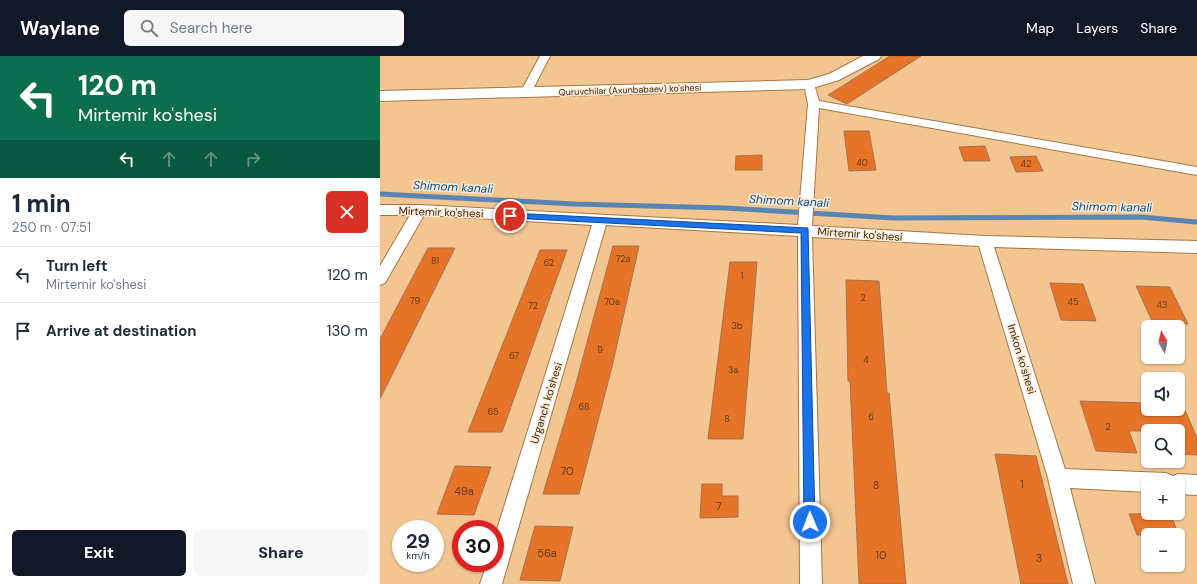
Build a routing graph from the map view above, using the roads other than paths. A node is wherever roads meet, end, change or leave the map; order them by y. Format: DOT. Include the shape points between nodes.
graph roads {
  1 [pos="545,56"];
  2 [pos="874,56"];
  3 [pos="809,84"];
  4 [pos="526,93"];
  5 [pos="380,96"];
  6 [pos="814,104"];
  7 [pos="1197,171"];
  8 [pos="380,210"];
  9 [pos="420,210"];
  10 [pos="600,221"];
  11 [pos="805,230"];
  12 [pos="985,241"];
  13 [pos="1197,246"];
  14 [pos="380,279"];
  15 [pos="1058,478"];
  16 [pos="1141,482"];
  17 [pos="1185,484"];
  18 [pos="1197,484"];
  19 [pos="491,584"];
  20 [pos="811,584"];
  21 [pos="1084,584"];
  1 -- 4 [label="street"];
  2 -- 3 [label="main road, Quruvchilar (Axunbabaev) ko'shesi" via="834,77"];
  3 -- 4 [label="main road, Quruvchilar (Axunbabaev) ko'shesi"];
  3 -- 6 [label="street"];
  4 -- 5 [label="main road, Quruvchilar (Axunbabaev) ko'shesi"];
  6 -- 7 [label="street"];
  6 -- 11 [label="street"];
  8 -- 9 [label="street, Mirtemir ko'shesi"];
  9 -- 10 [label="street, Mirtemir ko'shesi"];
  9 -- 14 [label="street"];
  10 -- 11 [label="street, Mirtemir ko'shesi"];
  10 -- 19 [label="street, Urganch ko'shesi"];
  11 -- 12 [label="street, Mirtemir ko'shesi"];
  11 -- 20 [label="street"];
  12 -- 13 [label="street, Mirtemir ko'shesi"];
  12 -- 15 [label="street, Imkon ko'shesi"];
  15 -- 16 [label="street"];
  15 -- 21 [label="street, Imkon ko'shesi"];
  17 -- 18 [label="street"];
}
